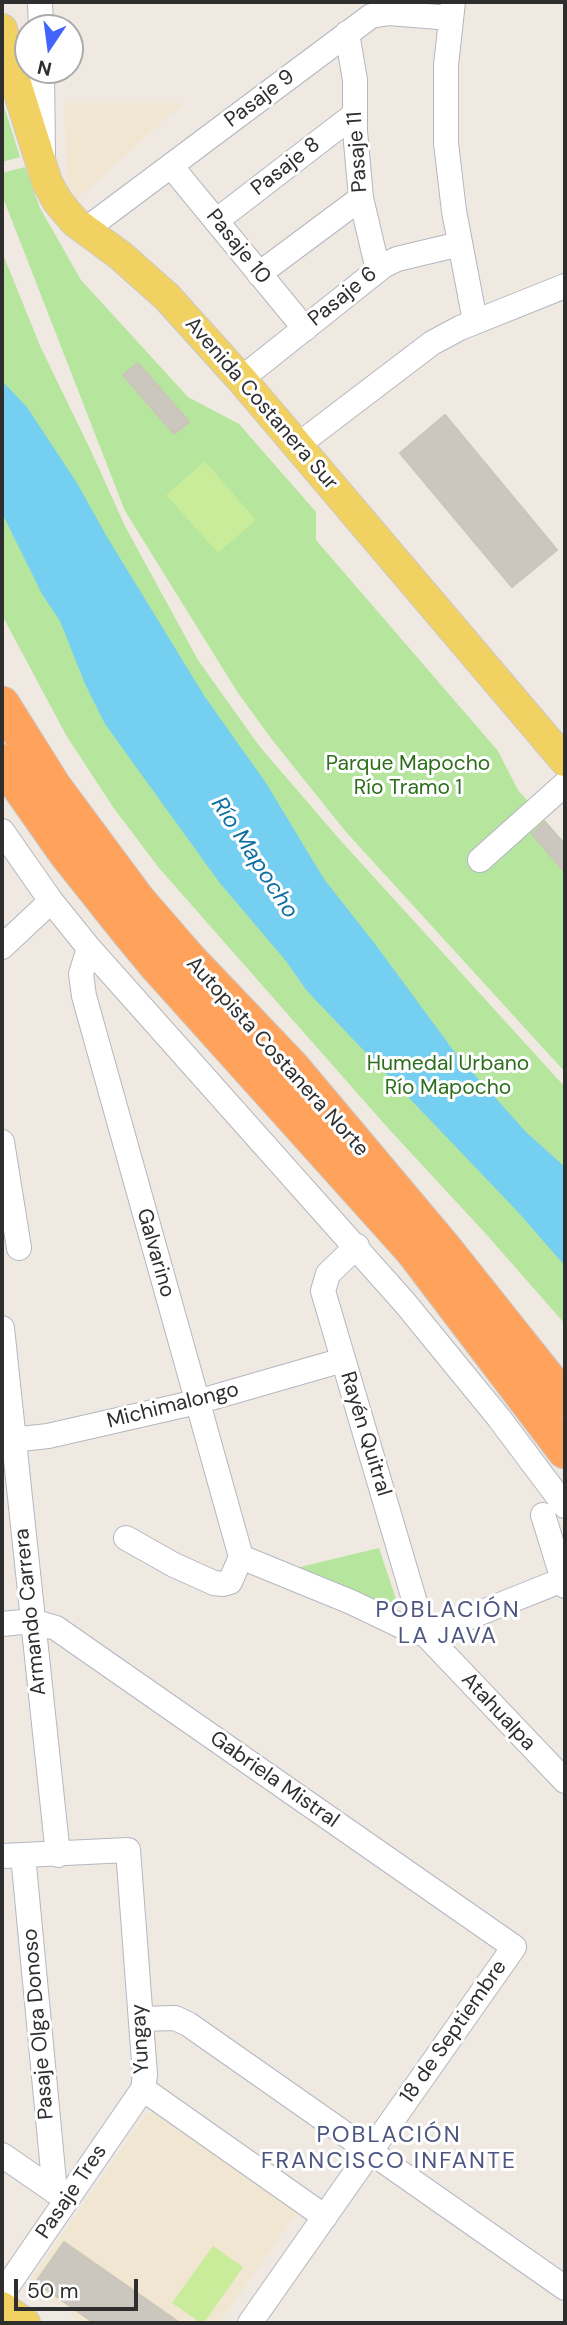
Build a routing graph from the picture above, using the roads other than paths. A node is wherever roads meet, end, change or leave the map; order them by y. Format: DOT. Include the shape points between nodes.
graph roads {
  1 [pos="452,10"];
  2 [pos="2,29"];
  3 [pos="348,33"];
  4 [pos="42,84"];
  5 [pos="355,114"];
  6 [pos="171,166"];
  7 [pos="44,171"];
  8 [pos="361,198"];
  9 [pos="216,221"];
  10 [pos="85,230"];
  11 [pos="460,244"];
  12 [pos="378,270"];
  13 [pos="259,274"];
  14 [pos="565,286"];
  15 [pos="475,321"];
  16 [pos="304,328"];
  17 [pos="241,379"];
  18 [pos="298,445"];
  19 [pos="2,704"];
  20 [pos="565,761"];
  21 [pos="2,762"];
  22 [pos="565,784"];
  23 [pos="2,831"];
  24 [pos="480,860"];
  25 [pos="51,901"];
  26 [pos="2,947"];
  27 [pos="89,948"];
  28 [pos="2,1142"];
  29 [pos="4,1183"];
  30 [pos="357,1246"];
  31 [pos="19,1248"];
  32 [pos="2,1328"];
  33 [pos="343,1360"];
  34 [pos="565,1400"];
  35 [pos="197,1402"];
  36 [pos="8,1440"];
  37 [pos="565,1451"];
  38 [pos="554,1511"];
  39 [pos="126,1538"];
  40 [pos="241,1557"];
  41 [pos="565,1582"];
  42 [pos="32,1621"];
  43 [pos="2,1624"];
  44 [pos="424,1633"];
  45 [pos="565,1781"];
  46 [pos="58,1855"];
  47 [pos="12,1856"];
  48 [pos="514,1947"];
  49 [pos="141,2019"];
  50 [pos="143,2089"];
  51 [pos="371,2151"];
  52 [pos="2,2155"];
  53 [pos="61,2196"];
  54 [pos="325,2217"];
  55 [pos="565,2288"];
  56 [pos="2,2294"];
  57 [pos="2,2307"];
  58 [pos="25,2323"];
  59 [pos="250,2323"];
  1 -- 3 [label="street, Pasaje 9" via="382,13"];
  1 -- 11 [label="street" via="446,143"];
  2 -- 7 [label="main road, Avenida Costanera Sur"];
  3 -- 5 [label="street, Pasaje 11"];
  3 -- 6 [label="street, Pasaje 9"];
  4 -- 7 [label="street"];
  5 -- 8 [label="street, Pasaje 11"];
  5 -- 9 [label="street, Pasaje 8"];
  6 -- 9 [label="street, Pasaje 10"];
  6 -- 10 [label="street, Pasaje 9"];
  7 -- 10 [label="main road, Avenida Costanera Sur" via="58,202"];
  8 -- 12 [label="street, Pasaje 11"];
  8 -- 13 [label="street"];
  9 -- 13 [label="street, Pasaje 10"];
  10 -- 17 [label="main road, Avenida Costanera Sur" via="143,273"];
  11 -- 12 [label="street, Pasaje 6" via="397,259"];
  11 -- 15 [label="street"];
  12 -- 16 [label="street, Pasaje 6"];
  13 -- 16 [label="street, Pasaje 10"];
  14 -- 15 [label="street"];
  15 -- 18 [label="street" via="419,352"];
  16 -- 17 [label="street, Pasaje 6"];
  17 -- 18 [label="main road, Avenida Costanera Sur"];
  18 -- 20 [label="main road, Avenida Costanera Sur"];
  19 -- 34 [label="highway, Autopista Costanera Norte" via="54,788 137,899 291,1066"];
  21 -- 37 [label="highway, Autopista Costanera Norte" via="66,853 156,966 413,1251"];
  22 -- 24 [label="street"];
  23 -- 25 [label="street"];
  25 -- 26 [label="street"];
  25 -- 27 [label="street"];
  27 -- 30 [label="street"];
  27 -- 35 [label="street, Galvarino" via="81,974 84,996"];
  28 -- 29 [label="street"];
  29 -- 31 [label="street"];
  30 -- 33 [label="street, Rayén Quitral" via="323,1284"];
  30 -- 38 [label="street" via="453,1360"];
  32 -- 36 [label="street, Armando Carrera"];
  33 -- 35 [label="street, Michimalongo"];
  33 -- 44 [label="street, Rayén Quitral"];
  35 -- 36 [label="street, Michimalongo" via="48,1436"];
  35 -- 40 [label="street, Galvarino"];
  36 -- 42 [label="street, Armando Carrera"];
  38 -- 41 [label="street"];
  39 -- 40 [label="street" via="214,1583 230,1582"];
  40 -- 44 [label="street, Atahualpa" via="410,1631"];
  41 -- 44 [label="street"];
  42 -- 43 [label="street"];
  42 -- 46 [label="street, Armando Carrera"];
  42 -- 48 [label="street, Gabriela Mistral" via="55,1628"];
  44 -- 45 [label="street, Atahualpa"];
  46 -- 47 [label="street"];
  46 -- 49 [label="street, Yungay" via="128,1850"];
  47 -- 53 [label="street, Pasaje Olga Donoso"];
  48 -- 51 [label="street, 18 de Septiembre"];
  49 -- 50 [label="street, Yungay"];
  49 -- 51 [label="street" via="175,2018 188,2024"];
  50 -- 53 [label="street, Pasaje Tres"];
  50 -- 54 [label="street, Yungay"];
  51 -- 54 [label="street, 18 de Septiembre"];
  51 -- 55 [label="street"];
  52 -- 53 [label="street"];
  53 -- 56 [label="street, Pasaje Tres"];
  54 -- 59 [label="street, 18 de Septiembre"];
  57 -- 58 [label="main road"];
}
